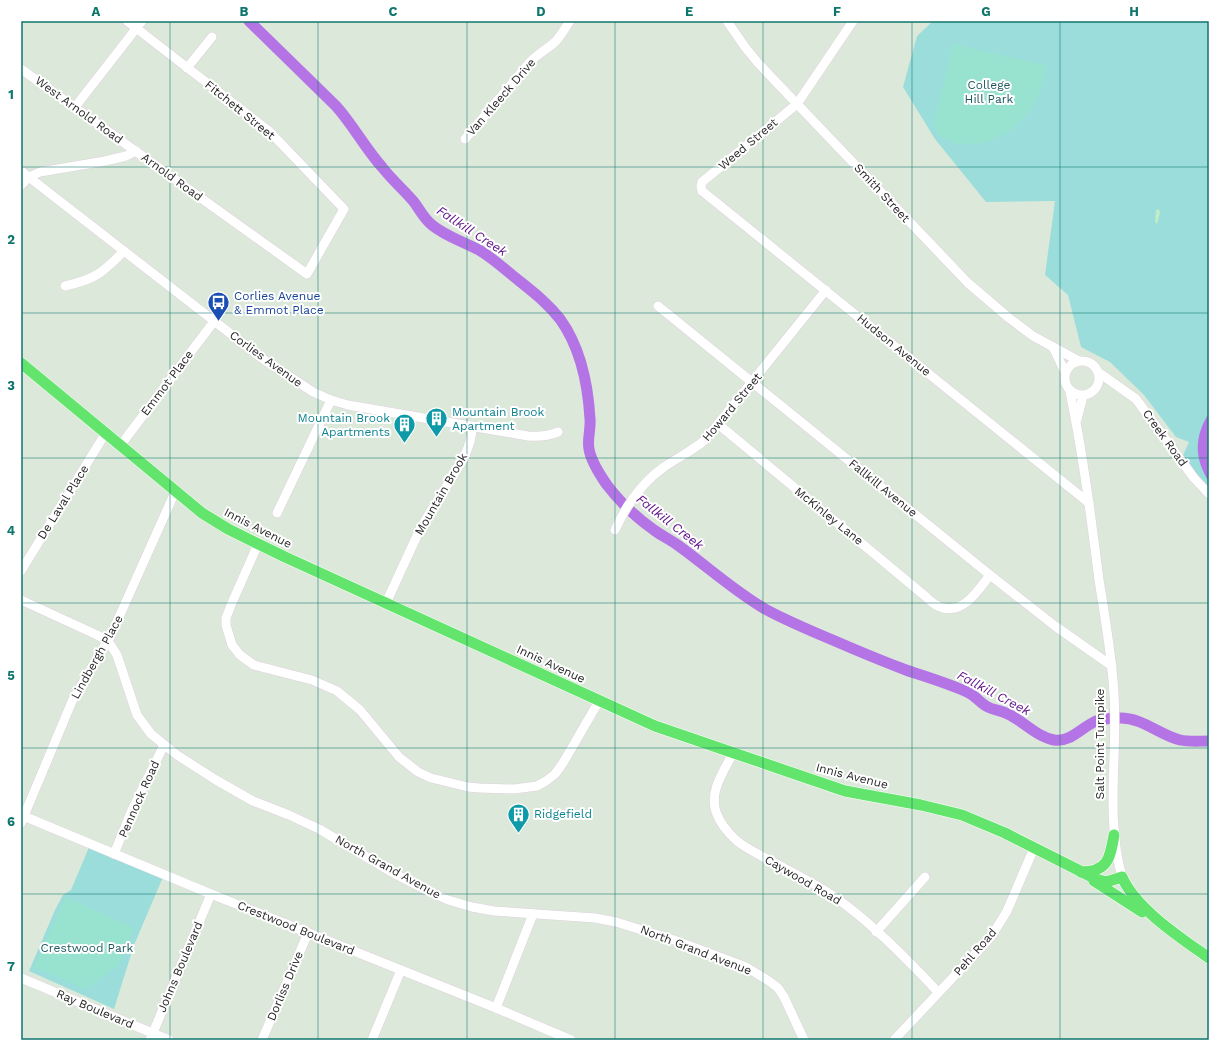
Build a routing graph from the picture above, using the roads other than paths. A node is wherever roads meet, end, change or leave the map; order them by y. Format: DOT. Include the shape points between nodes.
graph roads {
  1 [pos="127,21"];
  2 [pos="570,21"];
  3 [pos="727,21"];
  4 [pos="853,21"];
  5 [pos="139,25"];
  6 [pos="212,37"];
  7 [pos="187,68"];
  8 [pos="21,69"];
  9 [pos="797,104"];
  10 [pos="75,107"];
  11 [pos="465,139"];
  12 [pos="136,151"];
  13 [pos="21,170"];
  14 [pos="29,177"];
  15 [pos="21,185"];
  16 [pos="701,186"];
  17 [pos="124,251"];
  18 [pos="307,274"];
  19 [pos="65,286"];
  20 [pos="826,290"];
  21 [pos="658,306"];
  22 [pos="214,320"];
  23 [pos="1053,347"];
  24 [pos="1080,361"];
  25 [pos="21,363"];
  26 [pos="1066,372"];
  27 [pos="1098,372"];
  28 [pos="753,383"];
  29 [pos="1117,386"];
  30 [pos="1097,388"];
  31 [pos="1070,392"];
  32 [pos="1083,396"];
  33 [pos="331,400"];
  34 [pos="1076,420"];
  35 [pos="718,424"];
  36 [pos="473,426"];
  37 [pos="558,432"];
  38 [pos="106,434"];
  39 [pos="120,446"];
  40 [pos="175,492"];
  41 [pos="1209,494"];
  42 [pos="1089,503"];
  43 [pos="277,513"];
  44 [pos="615,530"];
  45 [pos="258,544"];
  46 [pos="21,571"];
  47 [pos="990,575"];
  48 [pos="21,600"];
  49 [pos="386,603"];
  50 [pos="108,641"];
  51 [pos="1112,666"];
  52 [pos="599,701"];
  53 [pos="164,745"];
  54 [pos="733,752"];
  55 [pos="22,818"];
  56 [pos="1114,835"];
  57 [pos="1034,848"];
  58 [pos="114,854"];
  59 [pos="1078,872"];
  60 [pos="925,876"];
  61 [pos="1122,877"];
  62 [pos="211,894"];
  63 [pos="533,914"];
  64 [pos="876,932"];
  65 [pos="1174,932"];
  66 [pos="308,933"];
  67 [pos="1209,958"];
  68 [pos="401,970"];
  69 [pos="21,978"];
  70 [pos="938,992"];
  71 [pos="496,1008"];
  72 [pos="151,1037"];
  73 [pos="169,1040"];
  74 [pos="262,1040"];
  75 [pos="372,1040"];
  76 [pos="571,1040"];
  77 [pos="804,1040"];
  78 [pos="894,1040"];
  1 -- 5 [label="street, Fitchett Street"];
  2 -- 11 [label="street, Van Kleeck Drive" via="555,42 530,62"];
  3 -- 9 [label="street, Smith Street" via="745,47"];
  4 -- 9 [label="street, Weed Street"];
  5 -- 7 [label="street, Fitchett Street"];
  5 -- 10 [label="street"];
  6 -- 7 [label="street"];
  7 -- 18 [label="street, Fitchett Street" via="269,131 344,209"];
  8 -- 10 [label="street, West Arnold Road"];
  9 -- 16 [label="street, Weed Street" via="702,182"];
  9 -- 23 [label="street, Smith Street" via="968,283 1009,318"];
  10 -- 12 [label="street, West Arnold Road"];
  12 -- 14 [label="street, Arnold Road" via="126,156 40,172"];
  12 -- 18 [label="street, Arnold Road"];
  13 -- 14 [label="street, Corlies Avenue"];
  14 -- 15 [label="street, Arnold Road"];
  14 -- 17 [label="street, Corlies Avenue"];
  16 -- 20 [label="street, Hudson Avenue" via="702,191"];
  17 -- 19 [label="street" via="93,278"];
  17 -- 22 [label="street, Corlies Avenue"];
  20 -- 28 [label="street, Howard Street"];
  20 -- 42 [label="street, Hudson Avenue"];
  21 -- 28 [label="street, Fallkill Avenue"];
  22 -- 33 [label="street, Corlies Avenue" via="263,358 313,392"];
  22 -- 39 [label="street, Emmot Place"];
  23 -- 24 [label="street, Smith Street"];
  23 -- 26 [label="street"];
  24 -- 26 [label="street" via="1071,364"];
  24 -- 27 [label="street" via="1091,363"];
  25 -- 38 [label="main road, Innis Avenue"];
  26 -- 31 [label="street" via="1065,382"];
  27 -- 29 [label="street, Creek Road"];
  27 -- 30 [label="street"];
  28 -- 35 [label="street, Howard Street"];
  28 -- 47 [label="street, Fallkill Avenue"];
  29 -- 30 [label="street"];
  29 -- 41 [label="street, Creek Road" via="1136,400 1194,478"];
  30 -- 32 [label="street"];
  31 -- 32 [label="street"];
  31 -- 34 [label="street, Salt Point Turnpike"];
  32 -- 34 [label="street, Salt Point Turnpike"];
  33 -- 36 [label="street, Corlies Avenue" via="363,408"];
  33 -- 43 [label="street"];
  34 -- 42 [label="street, Salt Point Turnpike"];
  35 -- 44 [label="street, Howard Street" via="694,450 664,467 648,480 624,511"];
  35 -- 47 [label="street, McKinley Lane" via="940,607 949,609 963,605"];
  36 -- 37 [label="street, Corlies Avenue" via="538,437"];
  36 -- 49 [label="street, Mountain Brook" via="464,458 420,527"];
  38 -- 39 [label="main road, Innis Avenue"];
  38 -- 46 [label="street, De Laval Place"];
  39 -- 40 [label="main road, Innis Avenue"];
  40 -- 45 [label="main road, Innis Avenue" via="202,513"];
  40 -- 50 [label="street, Lindbergh Place"];
  42 -- 51 [label="street, Salt Point Turnpike"];
  45 -- 49 [label="main road, Innis Avenue"];
  45 -- 52 [label="street" via="226,618 228,636 236,650 254,665 312,680 337,691 360,710 399,757 418,772 431,778 479,788 514,789 546,782 563,763"];
  47 -- 51 [label="street, Fallkill Avenue" via="1055,626"];
  48 -- 50 [label="street"];
  49 -- 52 [label="main road, Innis Avenue"];
  50 -- 53 [label="street, North Grand Avenue" via="117,654 137,715 151,734"];
  50 -- 55 [label="street, Lindbergh Place" via="73,700"];
  51 -- 56 [label="street, Salt Point Turnpike" via="1115,708 1112,788"];
  52 -- 54 [label="main road, Innis Avenue" via="655,726"];
  53 -- 58 [label="street, Pennock Road"];
  53 -- 63 [label="street, North Grand Avenue" via="253,801 319,829 428,892 472,907"];
  54 -- 57 [label="main road, Innis Avenue" via="846,790 962,815"];
  54 -- 64 [label="street, Caywood Road" via="714,793 716,812 724,828 737,841 848,906"];
  55 -- 58 [label="street, Crestwood Boulevard"];
  56 -- 59 [label="main road" via="1106,864 1099,870"];
  56 -- 61 [label="street, Salt Point Turnpike" via="1116,857"];
  57 -- 59 [label="main road, Innis Avenue"];
  57 -- 70 [label="street, Pehl Road" via="1007,910 991,937"];
  58 -- 62 [label="street, Crestwood Boulevard"];
  59 -- 61 [label="main road, Innis Avenue" via="1106,882"];
  59 -- 65 [label="main road"];
  60 -- 64 [label="street"];
  61 -- 65 [label="main road, Salt Point Turnpike" via="1133,896"];
  62 -- 66 [label="street, Crestwood Boulevard"];
  62 -- 72 [label="street, Johns Boulevard"];
  63 -- 71 [label="street"];
  63 -- 77 [label="street, North Grand Avenue" via="616,922 746,967 778,988"];
  64 -- 70 [label="street, Caywood Road"];
  65 -- 67 [label="main road, Salt Point Turnpike"];
  66 -- 68 [label="street, Crestwood Boulevard"];
  66 -- 74 [label="street, Dorliss Drive"];
  68 -- 71 [label="street, Crestwood Boulevard"];
  68 -- 75 [label="street"];
  69 -- 72 [label="street, Ray Boulevard"];
  70 -- 78 [label="street, Pehl Road"];
  71 -- 76 [label="street, Crestwood Boulevard"];
  72 -- 73 [label="street, Ray Boulevard"];
}
